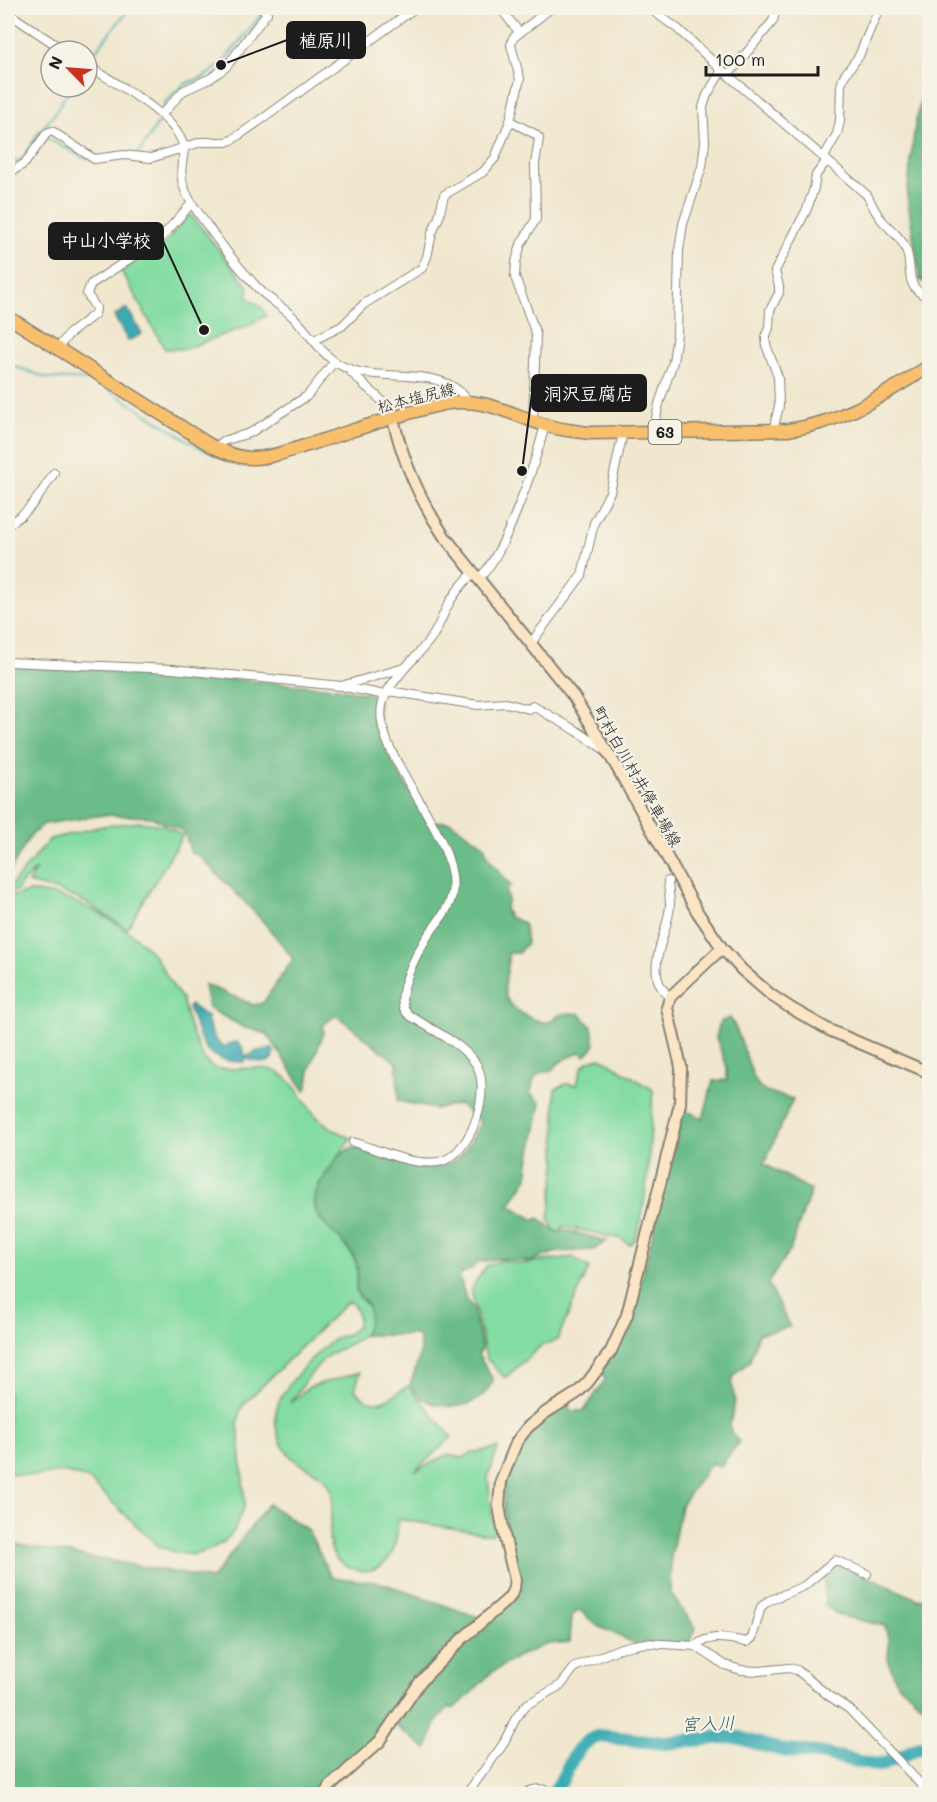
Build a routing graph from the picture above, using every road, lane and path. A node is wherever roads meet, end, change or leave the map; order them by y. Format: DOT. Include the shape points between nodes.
graph roads {
  1 [pos="262,8"];
  2 [pos="415,8"];
  3 [pos="500,8"];
  4 [pos="551,8"];
  5 [pos="649,8"];
  6 [pos="776,8"];
  7 [pos="879,8"];
  8 [pos="8,13"];
  9 [pos="519,32"];
  10 [pos="47,39"];
  11 [pos="725,72"];
  12 [pos="99,73"];
  13 [pos="162,114"];
  14 [pos="510,121"];
  15 [pos="184,148"];
  16 [pos="825,159"];
  17 [pos="8,174"];
  18 [pos="192,203"];
  19 [pos="930,298"];
  20 [pos="8,317"];
  21 [pos="314,340"];
  22 [pos="57,349"];
  23 [pos="334,362"];
  24 [pos="930,366"];
  25 [pos="348,368"];
  26 [pos="468,401"];
  27 [pos="393,419"];
  28 [pos="539,423"];
  29 [pos="773,431"];
  30 [pos="653,432"];
  31 [pos="623,433"];
  32 [pos="216,448"];
  33 [pos="54,473"];
  34 [pos="8,524"];
  35 [pos="476,576"];
  36 [pos="531,643"];
  37 [pos="8,662"];
  38 [pos="404,668"];
  39 [pos="341,686"];
  40 [pos="386,693"];
  41 [pos="609,752"];
  42 [pos="668,881"];
  43 [pos="722,948"];
  44 [pos="670,997"];
  45 [pos="930,1073"];
  46 [pos="353,1142"];
  47 [pos="867,1574"];
  48 [pos="695,1646"];
  49 [pos="550,1793"];
  50 [pos="326,1794"];
  51 [pos="465,1794"];
  52 [pos="524,1794"];
  53 [pos="930,1794"];
  1 -- 13 [label="street" via="267,13 226,67 183,91"];
  2 -- 15 [label="street" via="231,140 201,142"];
  3 -- 9 [label="street"];
  4 -- 9 [label="street"];
  5 -- 11 [label="street"];
  6 -- 11 [label="street" via="772,21"];
  7 -- 16 [label="street" via="859,56 844,76 840,121"];
  8 -- 10 [label="street"];
  9 -- 14 [label="street" via="511,45 520,79"];
  11 -- 16 [label="street"];
  11 -- 30 [label="street" via="706,94 703,107 702,167 683,224 679,250 673,362"];
  12 -- 13 [label="street"];
  13 -- 15 [label="street"];
  14 -- 21 [label="street" via="495,158 483,172 444,195 422,268 364,304 342,326"];
  14 -- 28 [label="street" via="539,138 535,164 536,219 522,244 515,270 536,334"];
  15 -- 17 [label="street" via="151,158 124,155 94,159 52,131 25,163"];
  15 -- 18 [label="street" via="181,179"];
  16 -- 19 [label="street" via="867,195 879,218 897,234 906,249 912,286"];
  16 -- 29 [label="street" via="816,175 807,209 775,271 779,286 766,335 778,377 779,406"];
  18 -- 21 [label="street" via="256,286"];
  18 -- 22 [label="street" via="160,239 91,284 87,294 96,308 95,314"];
  20 -- 22 [label="main road, 松本塩尻線 / 63"];
  21 -- 23 [label="street"];
  22 -- 32 [label="main road, 松本塩尻線 / 63"];
  23 -- 25 [label="street"];
  23 -- 32 [label="street" via="307,396 250,433 223,441"];
  24 -- 29 [label="main road, 松本塩尻線 / 63" via="837,419"];
  25 -- 26 [label="street" via="434,379 462,392"];
  25 -- 27 [label="street" via="385,403"];
  26 -- 27 [label="main road, 松本塩尻線 / 63"];
  26 -- 28 [label="main road, 松本塩尻線 / 63"];
  27 -- 32 [label="main road, 松本塩尻線 / 63" via="255,458"];
  27 -- 35 [label="street, 町村白川村井停車場線" via="413,482 429,514"];
  28 -- 31 [label="main road, 松本塩尻線 / 63" via="582,432"];
  28 -- 35 [label="street" via="537,455 507,532 492,564"];
  29 -- 30 [label="main road, 松本塩尻線 / 63"];
  30 -- 31 [label="main road, 松本塩尻線 / 63"];
  31 -- 36 [label="street" via="610,492 594,523 582,575"];
  33 -- 34 [label="street" via="31,507"];
  35 -- 36 [label="street, 町村白川村井停車場線"];
  35 -- 38 [label="street" via="447,606 435,632"];
  36 -- 41 [label="street, 町村白川村井停車場線" via="574,697"];
  37 -- 39 [label="street" via="172,669"];
  38 -- 39 [label="street"];
  38 -- 40 [label="street"];
  39 -- 40 [label="street"];
  40 -- 41 [label="street" via="477,705 506,702 529,709 533,706"];
  40 -- 46 [label="street" via="381,718 383,734 421,800 448,858 453,879 452,896 406,980 404,1008 476,1063 481,1102 464,1145 457,1154 440,1162 417,1162"];
  41 -- 43 [label="street, 町村白川村井停車場線" via="698,913"];
  42 -- 44 [label="street" via="670,906 657,956 658,982"];
  43 -- 44 [label="street"];
  43 -- 45 [label="street, 町村白川村井停車場線" via="749,976 789,1007"];
  44 -- 50 [label="street" via="667,1008 681,1067 680,1104 627,1315 610,1351 588,1382 522,1434 501,1481 500,1506 514,1589 420,1682 380,1741"];
  47 -- 48 [label="street" via="835,1560 804,1586 761,1607 752,1638 747,1642 714,1637"];
  48 -- 51 [label="street" via="634,1645 575,1667 561,1685 526,1705 502,1746"];
  48 -- 53 [label="street" via="741,1670 797,1670 849,1709"];
  49 -- 52 [label="street" via="541,1789"];
}
